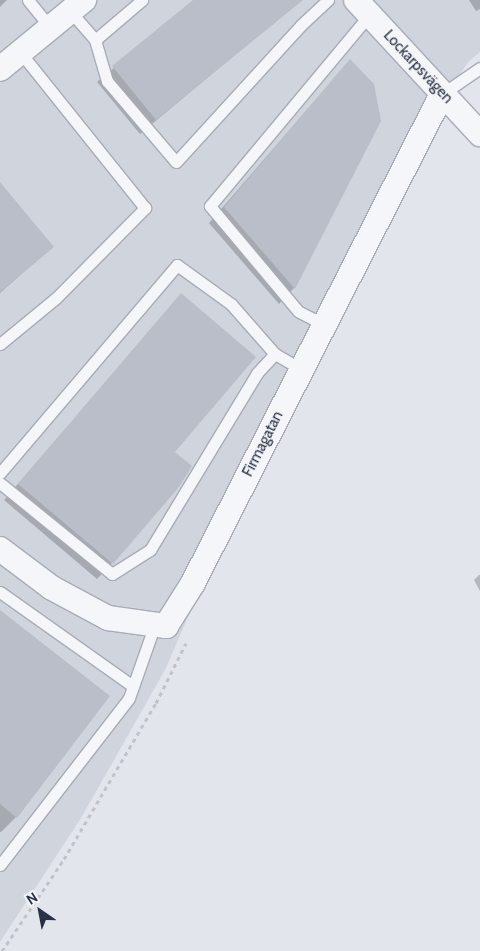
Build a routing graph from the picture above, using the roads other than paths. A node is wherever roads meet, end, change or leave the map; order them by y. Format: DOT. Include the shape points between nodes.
graph roads {
  1 [pos="28,0"];
  2 [pos="142,0"];
  3 [pos="328,0"];
  4 [pos="75,4"];
  5 [pos="363,7"];
  6 [pos="51,28"];
  7 [pos="95,40"];
  8 [pos="20,52"];
  9 [pos="480,68"];
  10 [pos="0,69"];
  11 [pos="442,94"];
  12 [pos="480,134"];
  13 [pos="325,325"];
  14 [pos="0,344"];
  15 [pos="275,354"];
  16 [pos="302,369"];
  17 [pos="0,472"];
  18 [pos="0,483"];
  19 [pos="0,549"];
  20 [pos="0,592"];
  21 [pos="155,624"];
  22 [pos="133,686"];
  23 [pos="0,865"];
  1 -- 6 [label="lane"];
  2 -- 7 [label="lane"];
  3 -- 7 [label="lane" via="301,25 176,162 107,81"];
  4 -- 6 [label="street"];
  4 -- 7 [label="lane"];
  5 -- 11 [label="street, Lockarpsvägen"];
  5 -- 13 [label="lane" via="210,206 298,311"];
  6 -- 8 [label="street"];
  8 -- 10 [label="street"];
  8 -- 14 [label="lane" via="145,208 56,298"];
  9 -- 11 [label="lane"];
  11 -- 12 [label="street, Lockarpsvägen"];
  11 -- 13 [label="street, Firmagatan"];
  13 -- 16 [label="street, Firmagatan"];
  15 -- 16 [label="lane"];
  15 -- 17 [label="lane" via="232,304 177,265"];
  15 -- 18 [label="lane" via="257,373 150,550 112,574"];
  16 -- 21 [label="street, Firmagatan" via="188,592 166,626"];
  19 -- 21 [label="street" via="52,588 108,618"];
  20 -- 22 [label="lane"];
  21 -- 22 [label="lane"];
  22 -- 23 [label="lane" via="129,698"];
}
